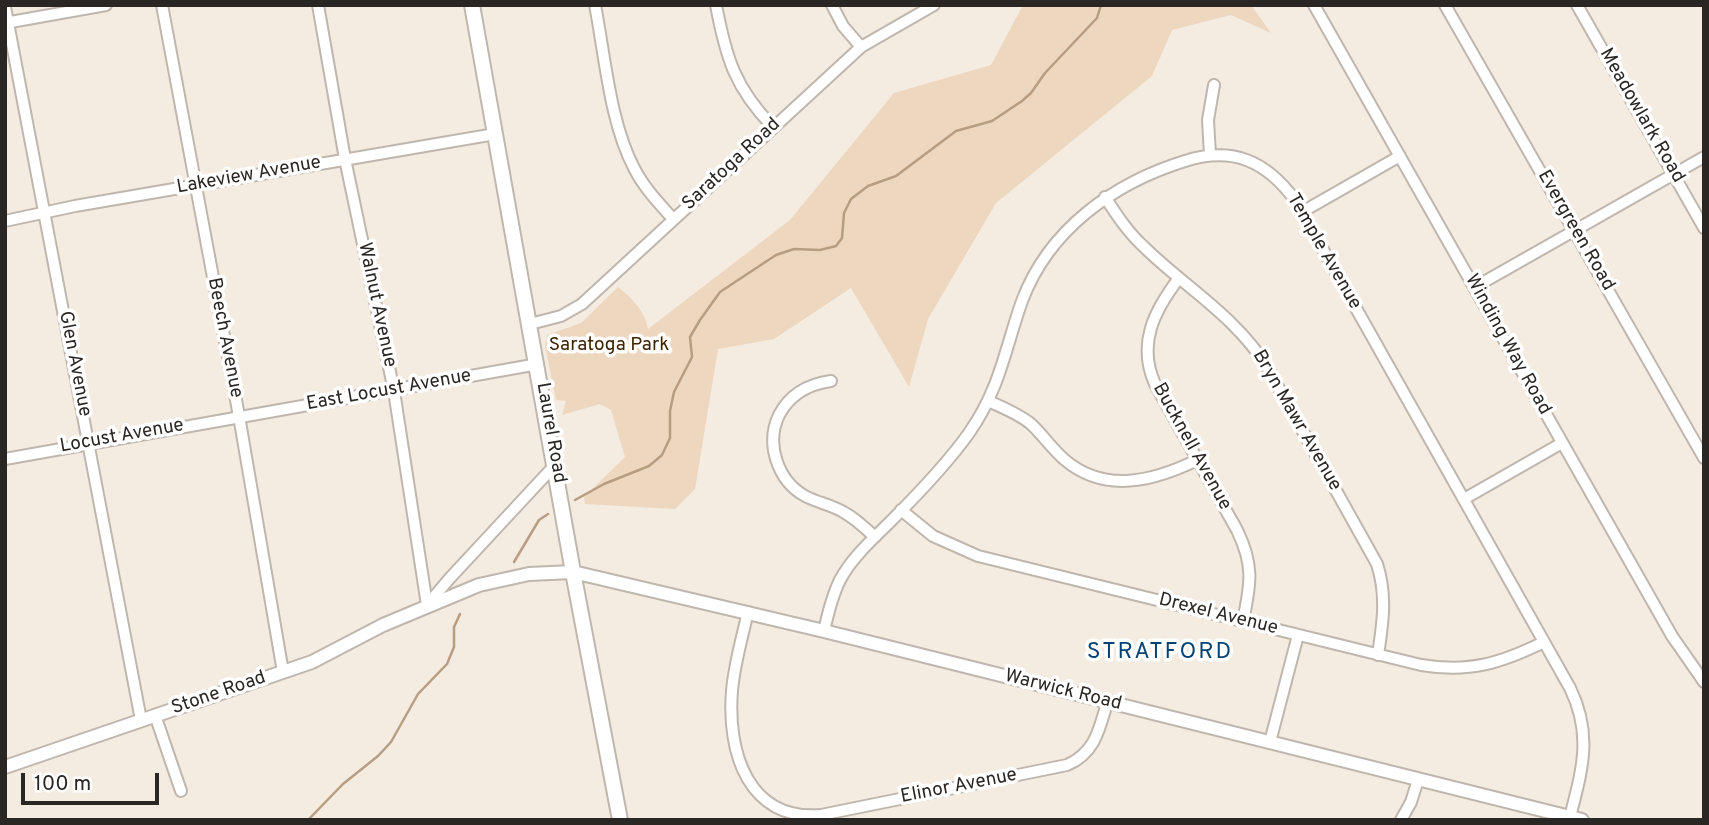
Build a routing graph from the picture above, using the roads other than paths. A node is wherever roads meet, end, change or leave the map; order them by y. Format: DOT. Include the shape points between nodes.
graph roads {
  1 [pos="106,5"];
  2 [pos="162,5"];
  3 [pos="318,5"];
  4 [pos="472,5"];
  5 [pos="595,5"];
  6 [pos="716,5"];
  7 [pos="832,5"];
  8 [pos="934,5"];
  9 [pos="1314,5"];
  10 [pos="1445,5"];
  11 [pos="1577,5"];
  12 [pos="5,8"];
  13 [pos="7,23"];
  14 [pos="861,47"];
  15 [pos="1214,85"];
  16 [pos="773,127"];
  17 [pos="495,134"];
  18 [pos="1210,155"];
  19 [pos="1399,156"];
  20 [pos="1704,157"];
  21 [pos="345,159"];
  22 [pos="1674,174"];
  23 [pos="195,185"];
  24 [pos="1105,197"];
  25 [pos="1302,212"];
  26 [pos="44,215"];
  27 [pos="673,219"];
  28 [pos="5,221"];
  29 [pos="1704,228"];
  30 [pos="1574,230"];
  31 [pos="1179,278"];
  32 [pos="1475,287"];
  33 [pos="530,324"];
  34 [pos="538,364"];
  35 [pos="831,381"];
  36 [pos="394,391"];
  37 [pos="988,401"];
  38 [pos="239,416"];
  39 [pos="89,443"];
  40 [pos="1562,443"];
  41 [pos="1704,458"];
  42 [pos="5,459"];
  43 [pos="1197,460"];
  44 [pos="555,465"];
  45 [pos="1464,499"];
  46 [pos="901,510"];
  47 [pos="875,537"];
  48 [pos="573,572"];
  49 [pos="543,573"];
  50 [pos="427,606"];
  51 [pos="748,612"];
  52 [pos="1243,621"];
  53 [pos="824,631"];
  54 [pos="1297,635"];
  55 [pos="1544,642"];
  56 [pos="1378,654"];
  57 [pos="283,672"];
  58 [pos="1704,682"];
  59 [pos="1107,702"];
  60 [pos="155,715"];
  61 [pos="141,720"];
  62 [pos="1270,742"];
  63 [pos="5,767"];
  64 [pos="1418,780"];
  65 [pos="181,791"];
  66 [pos="1576,818"];
  67 [pos="620,820"];
  68 [pos="1401,820"];
  1 -- 13 [label="street"];
  2 -- 23 [label="street, Beech Avenue"];
  3 -- 21 [label="street, Walnut Avenue"];
  4 -- 17 [label="main road, Laurel Road"];
  5 -- 27 [label="street" via="625,149 646,188"];
  6 -- 16 [label="street" via="733,71 747,97"];
  7 -- 14 [label="street"];
  8 -- 14 [label="street, Saratoga Road"];
  9 -- 19 [label="street, Winding Way Road"];
  10 -- 30 [label="street, Evergreen Road"];
  11 -- 22 [label="street, Meadowlark Road"];
  12 -- 13 [label="street, Glen Avenue"];
  13 -- 26 [label="street, Glen Avenue"];
  14 -- 16 [label="street, Saratoga Road"];
  15 -- 18 [label="street" via="1208,113"];
  16 -- 27 [label="street, Saratoga Road"];
  17 -- 21 [label="street, Lakeview Avenue"];
  17 -- 33 [label="main road, Laurel Road"];
  18 -- 24 [label="street, Temple Avenue" via="1147,174"];
  18 -- 25 [label="street, Temple Avenue" via="1238,157 1263,167"];
  19 -- 25 [label="street"];
  19 -- 32 [label="street, Winding Way Road"];
  20 -- 22 [label="street"];
  21 -- 23 [label="street, Lakeview Avenue"];
  21 -- 36 [label="street, Walnut Avenue"];
  22 -- 29 [label="street, Meadowlark Road"];
  22 -- 30 [label="street"];
  23 -- 26 [label="street, Lakeview Avenue"];
  23 -- 38 [label="street, Beech Avenue"];
  24 -- 31 [label="street, Bryn Mawr Avenue" via="1133,237"];
  24 -- 37 [label="street, Temple Avenue" via="1062,237 1037,272 1023,299"];
  25 -- 45 [label="street, Temple Avenue"];
  26 -- 28 [label="street, Lakeview Avenue"];
  26 -- 39 [label="street, Glen Avenue"];
  27 -- 33 [label="street, Saratoga Road" via="582,304 561,316"];
  30 -- 32 [label="street"];
  30 -- 41 [label="street, Evergreen Road"];
  31 -- 43 [label="street, Bucknell Avenue" via="1151,322 1147,355 1155,384"];
  31 -- 56 [label="street, Bryn Mawr Avenue" via="1233,323 1258,352 1372,553 1384,594"];
  32 -- 40 [label="street, Winding Way Road"];
  33 -- 34 [label="main road, Laurel Road"];
  34 -- 36 [label="street, East Locust Avenue"];
  34 -- 44 [label="main road, Laurel Road"];
  35 -- 47 [label="street" via="797,393 768,431 777,462 791,485 845,513"];
  36 -- 38 [label="street, East Locust Avenue"];
  36 -- 50 [label="street, Walnut Avenue"];
  37 -- 43 [label="street" via="1026,421 1068,463 1096,477 1142,481"];
  37 -- 46 [label="street, Temple Avenue" via="951,456"];
  38 -- 39 [label="street, Locust Avenue"];
  38 -- 57 [label="street, Beech Avenue"];
  39 -- 42 [label="street, Locust Avenue"];
  39 -- 61 [label="street, Glen Avenue"];
  40 -- 45 [label="street"];
  40 -- 58 [label="street, Winding Way Road" via="1672,636"];
  43 -- 52 [label="street, Bucknell Avenue" via="1247,551 1251,578"];
  44 -- 48 [label="main road, Laurel Road"];
  44 -- 50 [label="street, Stone Road"];
  45 -- 55 [label="street, Temple Avenue"];
  46 -- 47 [label="street, Temple Avenue"];
  46 -- 52 [label="street, Drexel Avenue" via="933,536 978,556"];
  47 -- 53 [label="street, Temple Avenue" via="841,578"];
  48 -- 49 [label="street, Warwick Road"];
  48 -- 51 [label="street, Warwick Road"];
  48 -- 67 [label="main road, Laurel Road"];
  49 -- 50 [label="street, Stone Road" via="478,585"];
  50 -- 57 [label="street, Stone Road"];
  51 -- 53 [label="street, Warwick Road"];
  51 -- 59 [label="street, Elinor Avenue" via="732,690 738,757 744,775 760,795 791,813 821,815 1067,765 1092,746"];
  52 -- 54 [label="street, Drexel Avenue"];
  53 -- 59 [label="street, Warwick Road"];
  54 -- 56 [label="street, Drexel Avenue"];
  54 -- 62 [label="street"];
  55 -- 56 [label="street, Drexel Avenue" via="1499,662 1458,669 1422,666"];
  55 -- 66 [label="street, Temple Avenue" via="1570,688 1583,724 1584,761"];
  57 -- 60 [label="street, Stone Road"];
  59 -- 62 [label="street, Warwick Road"];
  60 -- 61 [label="street, Stone Road"];
  60 -- 65 [label="street"];
  61 -- 63 [label="street, Stone Road"];
  62 -- 64 [label="street, Warwick Road"];
  64 -- 66 [label="street, Warwick Road"];
  64 -- 68 [label="street"];
}
